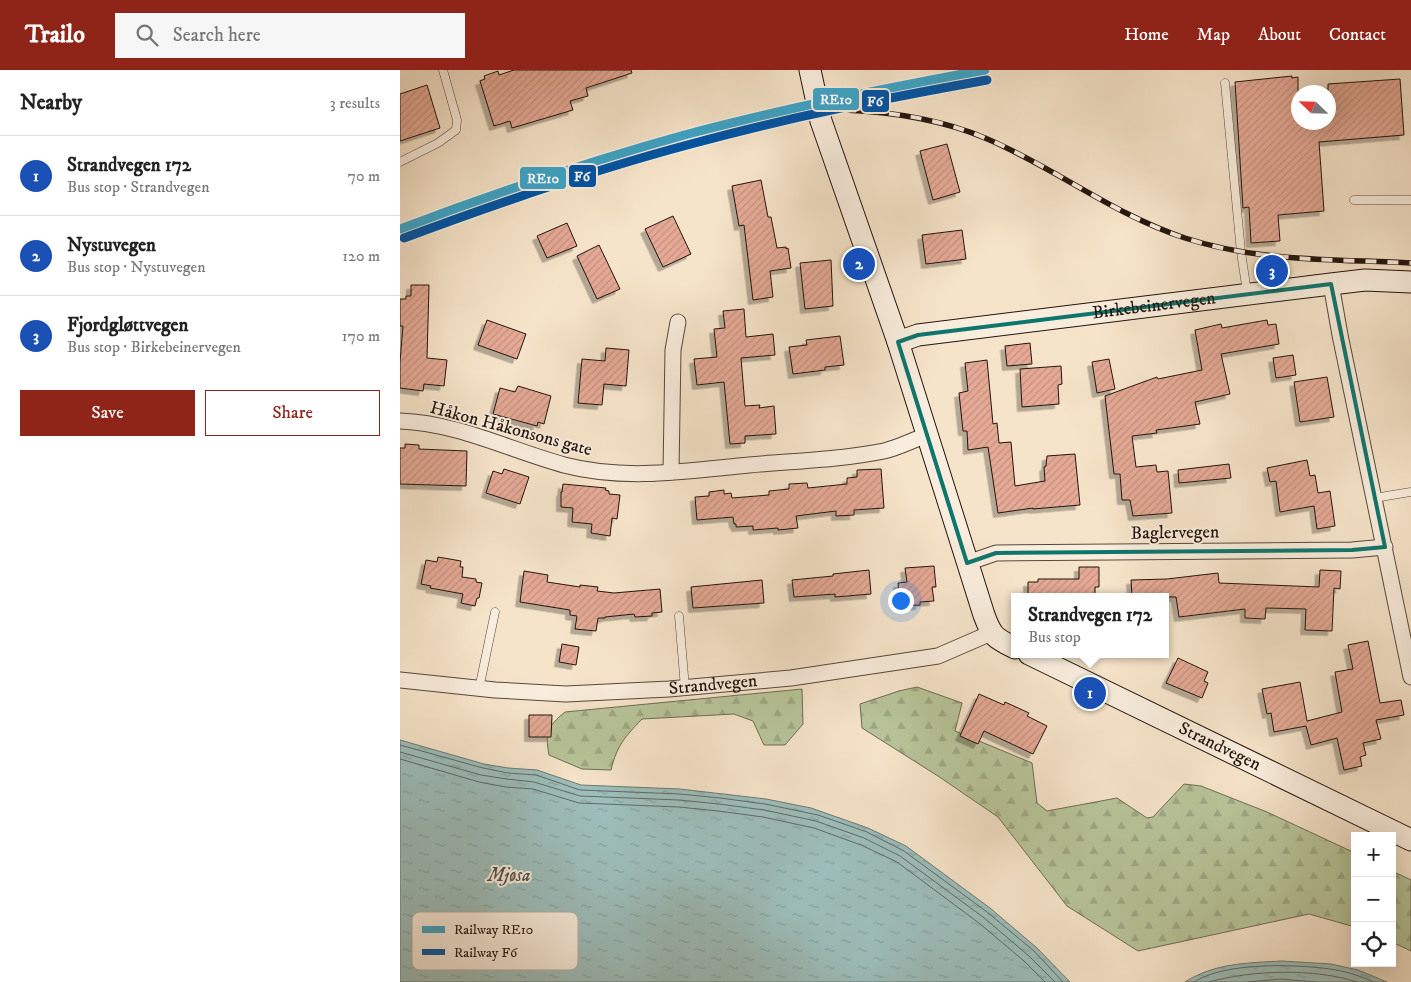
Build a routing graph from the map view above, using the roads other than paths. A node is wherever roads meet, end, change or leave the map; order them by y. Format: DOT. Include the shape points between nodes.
graph roads {
  1 [pos="443,70"];
  2 [pos="810,70"];
  3 [pos="1225,83"];
  4 [pos="400,162"];
  5 [pos="1354,200"];
  6 [pos="1411,200"];
  7 [pos="1411,282"];
  8 [pos="1331,284"];
  9 [pos="1247,294"];
  10 [pos="678,322"];
  11 [pos="898,342"];
  12 [pos="400,421"];
  13 [pos="927,435"];
  14 [pos="671,472"];
  15 [pos="1411,492"];
  16 [pos="1374,498"];
  17 [pos="1385,547"];
  18 [pos="967,563"];
  19 [pos="494,612"];
  20 [pos="679,616"];
  21 [pos="991,633"];
  22 [pos="1011,646"];
  23 [pos="1037,658"];
  24 [pos="1411,677"];
  25 [pos="400,680"];
  26 [pos="479,688"];
  27 [pos="685,688"];
  28 [pos="1411,840"];
  1 -- 4 [label="lane" via="457,120 456,130"];
  2 -- 11 [label="main road" via="821,121"];
  3 -- 9 [label="lane"];
  5 -- 6 [label="lane"];
  7 -- 8 [label="main road, Birkebeinervegen" via="1364,280"];
  8 -- 9 [label="main road, Birkebeinervegen"];
  8 -- 16 [label="street"];
  9 -- 11 [label="main road, Birkebeinervegen" via="918,335"];
  10 -- 14 [label="street" via="674,350"];
  11 -- 13 [label="main road"];
  12 -- 14 [label="street, Håkon Håkonsons gate" via="463,431 564,465 603,473"];
  13 -- 14 [label="street, Håkon Håkonsons gate" via="885,450"];
  13 -- 18 [label="main road"];
  15 -- 16 [label="lane"];
  16 -- 17 [label="street"];
  17 -- 18 [label="street, Baglervegen" via="996,554"];
  17 -- 24 [label="street"];
  18 -- 21 [label="main road"];
  19 -- 26 [label="lane"];
  20 -- 27 [label="lane"];
  21 -- 22 [label="main road"];
  21 -- 27 [label="street, Strandvegen" via="938,656 791,678"];
  23 -- 28 [label="main road, Strandvegen"];
  25 -- 26 [label="street, Strandvegen"];
  26 -- 27 [label="street, Strandvegen" via="566,694"];
}
